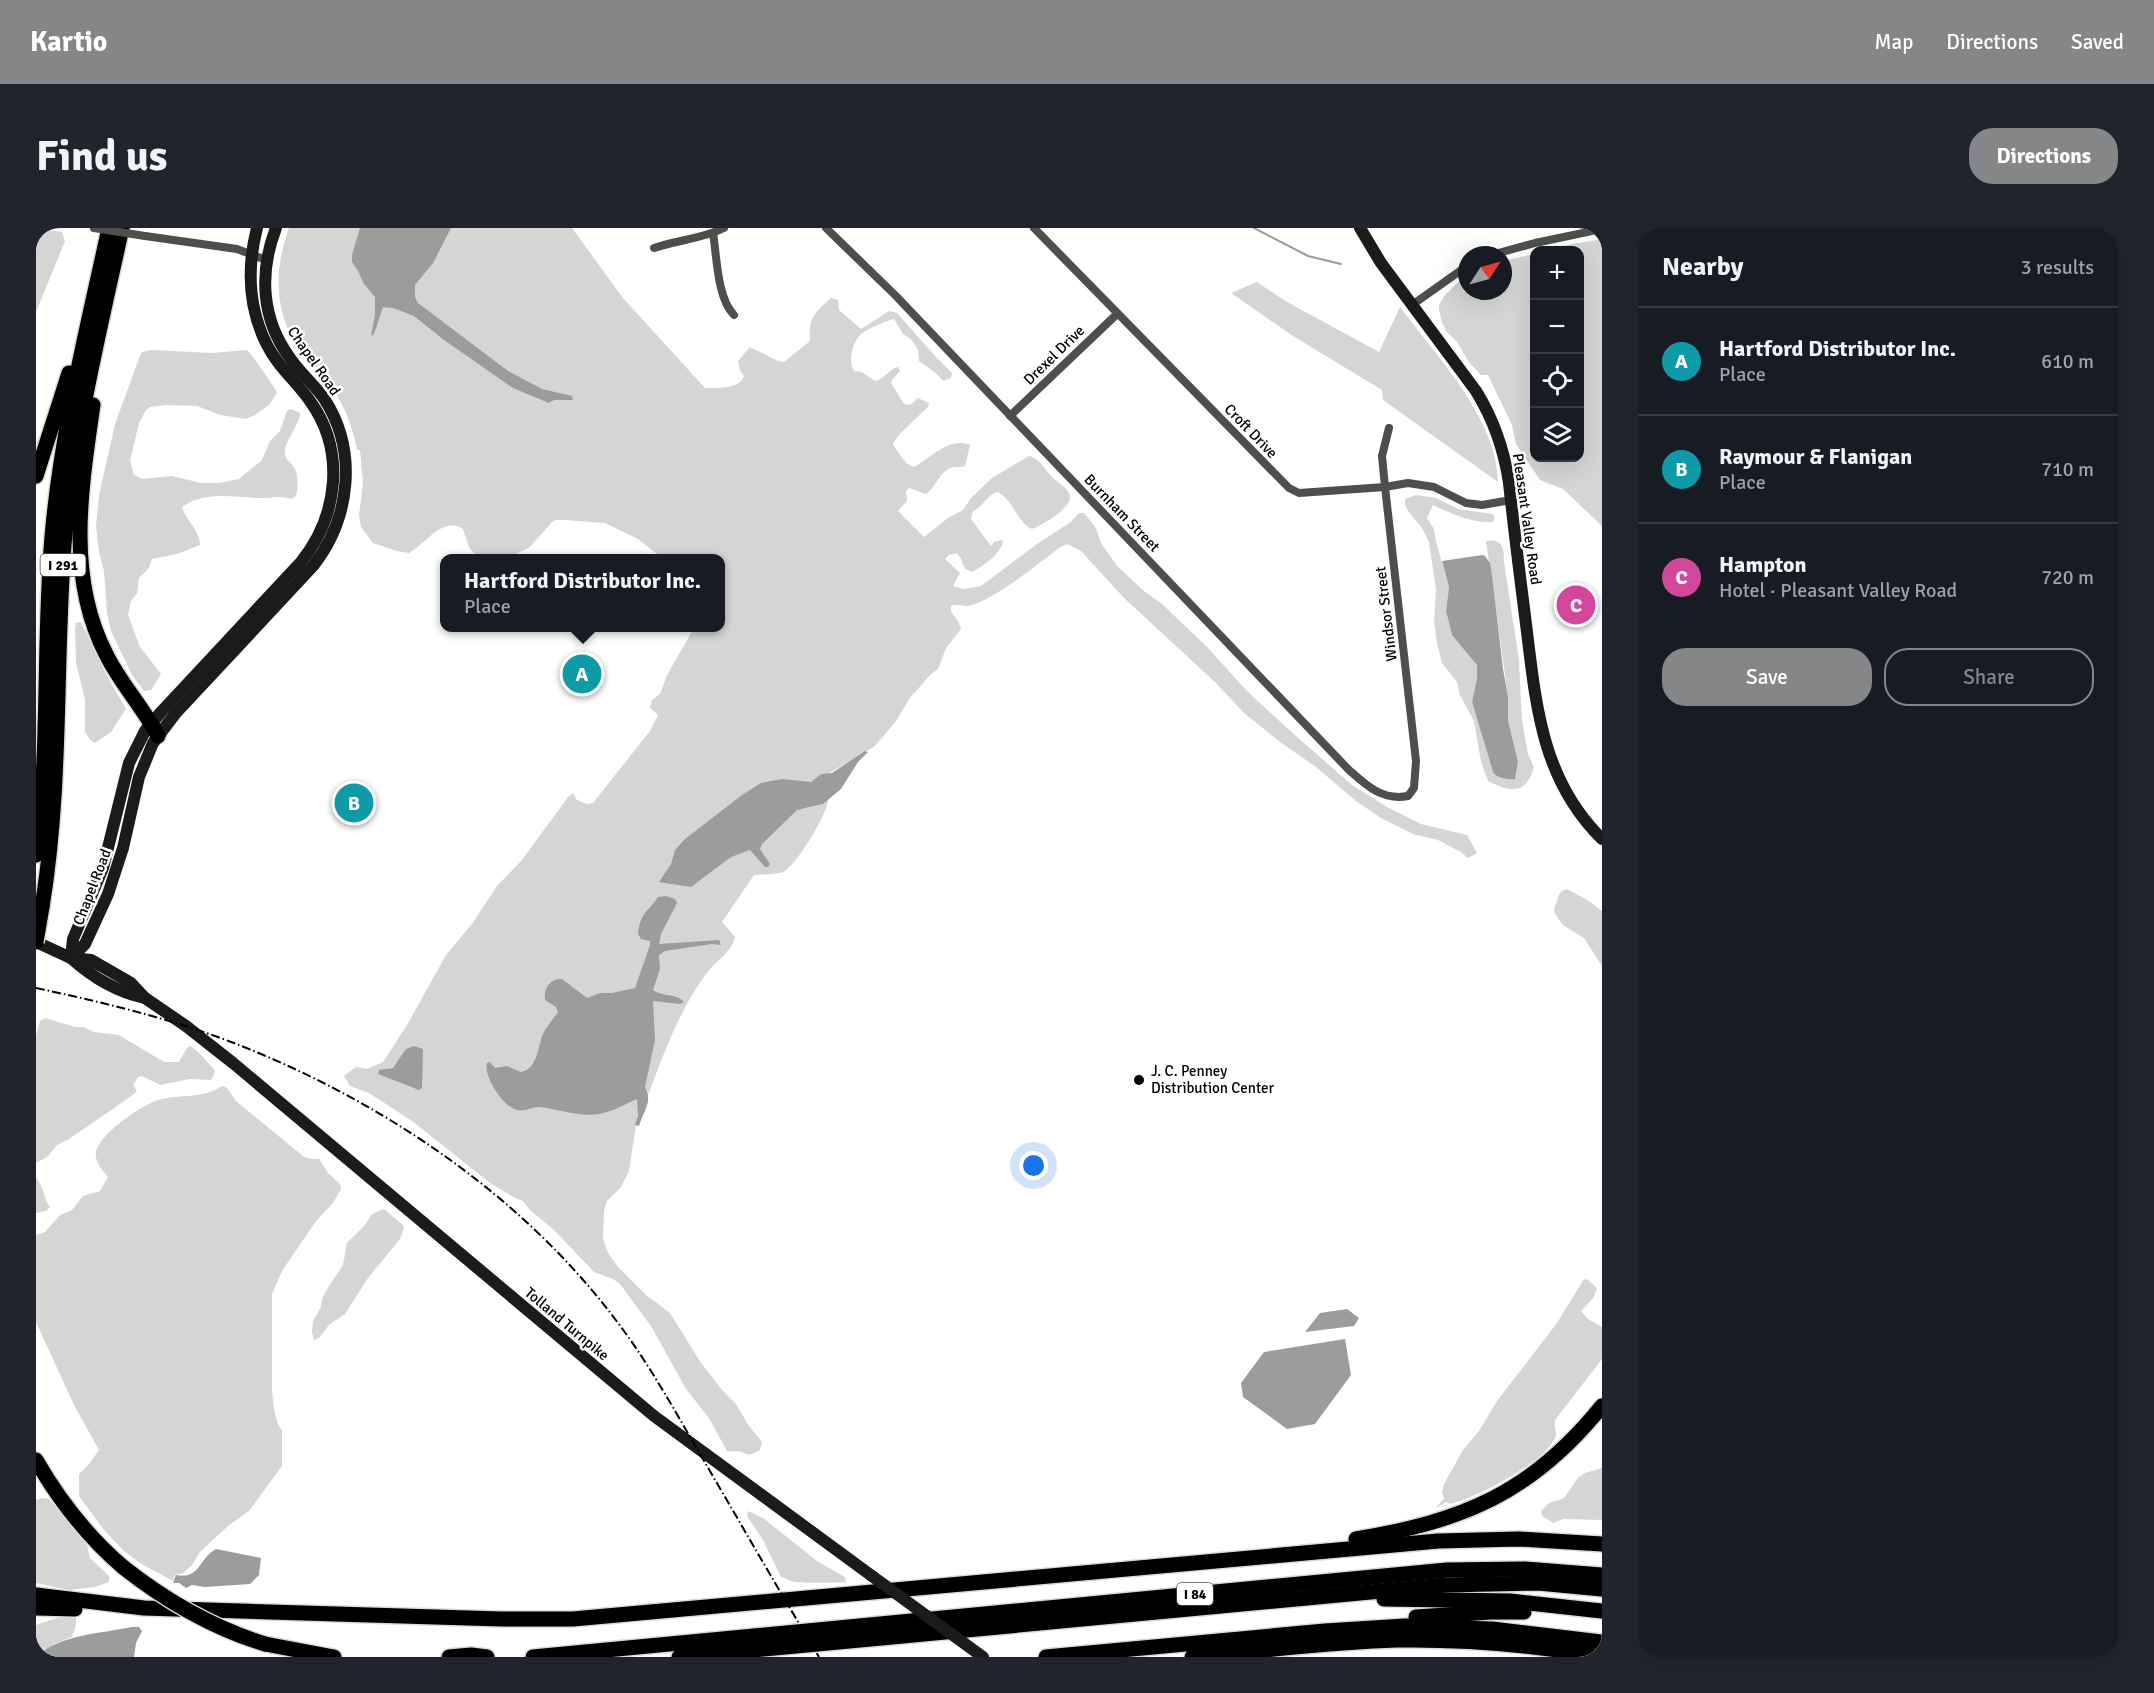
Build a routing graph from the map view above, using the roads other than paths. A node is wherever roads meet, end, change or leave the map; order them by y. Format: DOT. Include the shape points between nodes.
graph roads {
  1 [pos="94,228"];
  2 [pos="109,228"];
  3 [pos="122,228"];
  4 [pos="257,228"];
  5 [pos="276,228"];
  6 [pos="724,228"];
  7 [pos="826,228"];
  8 [pos="1034,228"];
  9 [pos="1360,228"];
  10 [pos="1602,229"];
  11 [pos="713,234"];
  12 [pos="654,248"];
  13 [pos="1512,249"];
  14 [pos="252,254"];
  15 [pos="266,260"];
  16 [pos="1458,272"];
  17 [pos="1412,304"];
  18 [pos="1117,314"];
  19 [pos="734,315"];
  20 [pos="93,329"];
  21 [pos="1011,416"];
  22 [pos="1389,428"];
  23 [pos="36,476"];
  24 [pos="1385,487"];
  25 [pos="1511,500"];
  26 [pos="305,566"];
  27 [pos="155,729"];
  28 [pos="1408,796"];
  29 [pos="1602,839"];
  30 [pos="36,855"];
  31 [pos="99,880"];
  32 [pos="112,885"];
  33 [pos="36,942"];
  34 [pos="72,958"];
  35 [pos="1602,1406"];
  36 [pos="36,1460"];
  37 [pos="1602,1544"];
  38 [pos="1245,1558"];
  39 [pos="1602,1575"];
  40 [pos="1602,1589"];
  41 [pos="36,1595"];
  42 [pos="1274,1600"];
  43 [pos="36,1608"];
  44 [pos="144,1608"];
  45 [pos="1602,1611"];
  46 [pos="1602,1620"];
  47 [pos="1325,1631"];
  48 [pos="1602,1642"];
  49 [pos="334,1657"];
  50 [pos="449,1657"];
  51 [pos="487,1657"];
  52 [pos="534,1657"];
  53 [pos="678,1657"];
  54 [pos="982,1657"];
  55 [pos="1046,1657"];
  56 [pos="1192,1657"];
  57 [pos="1602,1657"];
  1 -- 14 [label="street, bridge"];
  2 -- 20 [label="highway, I 291"];
  3 -- 20 [label="highway, I 291"];
  4 -- 14 [label="main road, Chapel Road"];
  5 -- 15 [label="main road, Chapel Road"];
  6 -- 11 [label="street"];
  7 -- 21 [label="street, Burnham Street"];
  8 -- 18 [label="street, Croft Drive"];
  9 -- 17 [label="main road, Pleasant Valley Road"];
  10 -- 13 [label="street"];
  11 -- 12 [label="street"];
  11 -- 19 [label="street" via="723,298"];
  14 -- 15 [label="street"];
  14 -- 26 [label="main road, Chapel Road" via="251,293 262,334 277,362 314,407 332,456 328,512"];
  15 -- 26 [label="main road, Chapel Road" via="265,285 273,327 290,358 329,408 345,456 346,488 340,515 326,548"];
  16 -- 17 [label="street"];
  17 -- 25 [label="main road, Pleasant Valley Road" via="1488,411 1504,456"];
  18 -- 21 [label="street, Drexel Drive"];
  18 -- 24 [label="street, Croft Drive" via="1289,488 1299,493"];
  20 -- 23 [label="highway" via="72,364"];
  20 -- 27 [label="highway" via="98,373 80,515 82,577 97,637"];
  20 -- 30 [label="highway, I 291" via="65,433 54,519 43,788"];
  20 -- 33 [label="highway, I 291, bridge" via="66,526 55,789"];
  21 -- 28 [label="street, Burnham Street" via="1348,769 1372,790 1398,798"];
  22 -- 24 [label="street, Windsor Street" via="1382,456"];
  24 -- 25 [label="street, Croft Drive" via="1422,484 1482,505"];
  24 -- 28 [label="street, Windsor Street" via="1416,761 1414,788"];
  25 -- 29 [label="main road, Pleasant Valley Road" via="1543,736 1565,790"];
  26 -- 27 [label="main road, Chapel Road"];
  27 -- 31 [label="main road, Chapel Road" via="142,736 129,763"];
  27 -- 32 [label="main road, Chapel Road"];
  31 -- 32 [label="main road"];
  31 -- 34 [label="main road, Chapel Road" via="73,939"];
  32 -- 34 [label="main road, Chapel Road" via="85,944"];
  33 -- 34 [label="main road, Tolland Turnpike"];
  34 -- 54 [label="main road, Tolland Turnpike, bridge" via="126,993 145,998 218,1051 654,1416"];
  35 -- 38 [label="highway" via="1550,1462 1478,1507 1408,1529"];
  36 -- 49 [label="highway, bridge" via="97,1543 159,1594 220,1628 265,1644"];
  37 -- 38 [label="highway" via="1469,1539"];
  38 -- 44 [label="highway" via="573,1619"];
  39 -- 52 [label="highway, I 84" via="1525,1569 1447,1570"];
  40 -- 42 [label="highway" via="1538,1583 1462,1584"];
  41 -- 44 [label="highway"];
  42 -- 45 [label="highway" via="1297,1603 1472,1599"];
  42 -- 53 [label="highway"];
  43 -- 44 [label="highway"];
  46 -- 47 [label="highway" via="1498,1611 1352,1624"];
  47 -- 48 [label="highway" via="1445,1626"];
  47 -- 55 [label="highway"];
  50 -- 51 [label="highway"];
  56 -- 57 [label="highway" via="1416,1640 1505,1644"];
}
